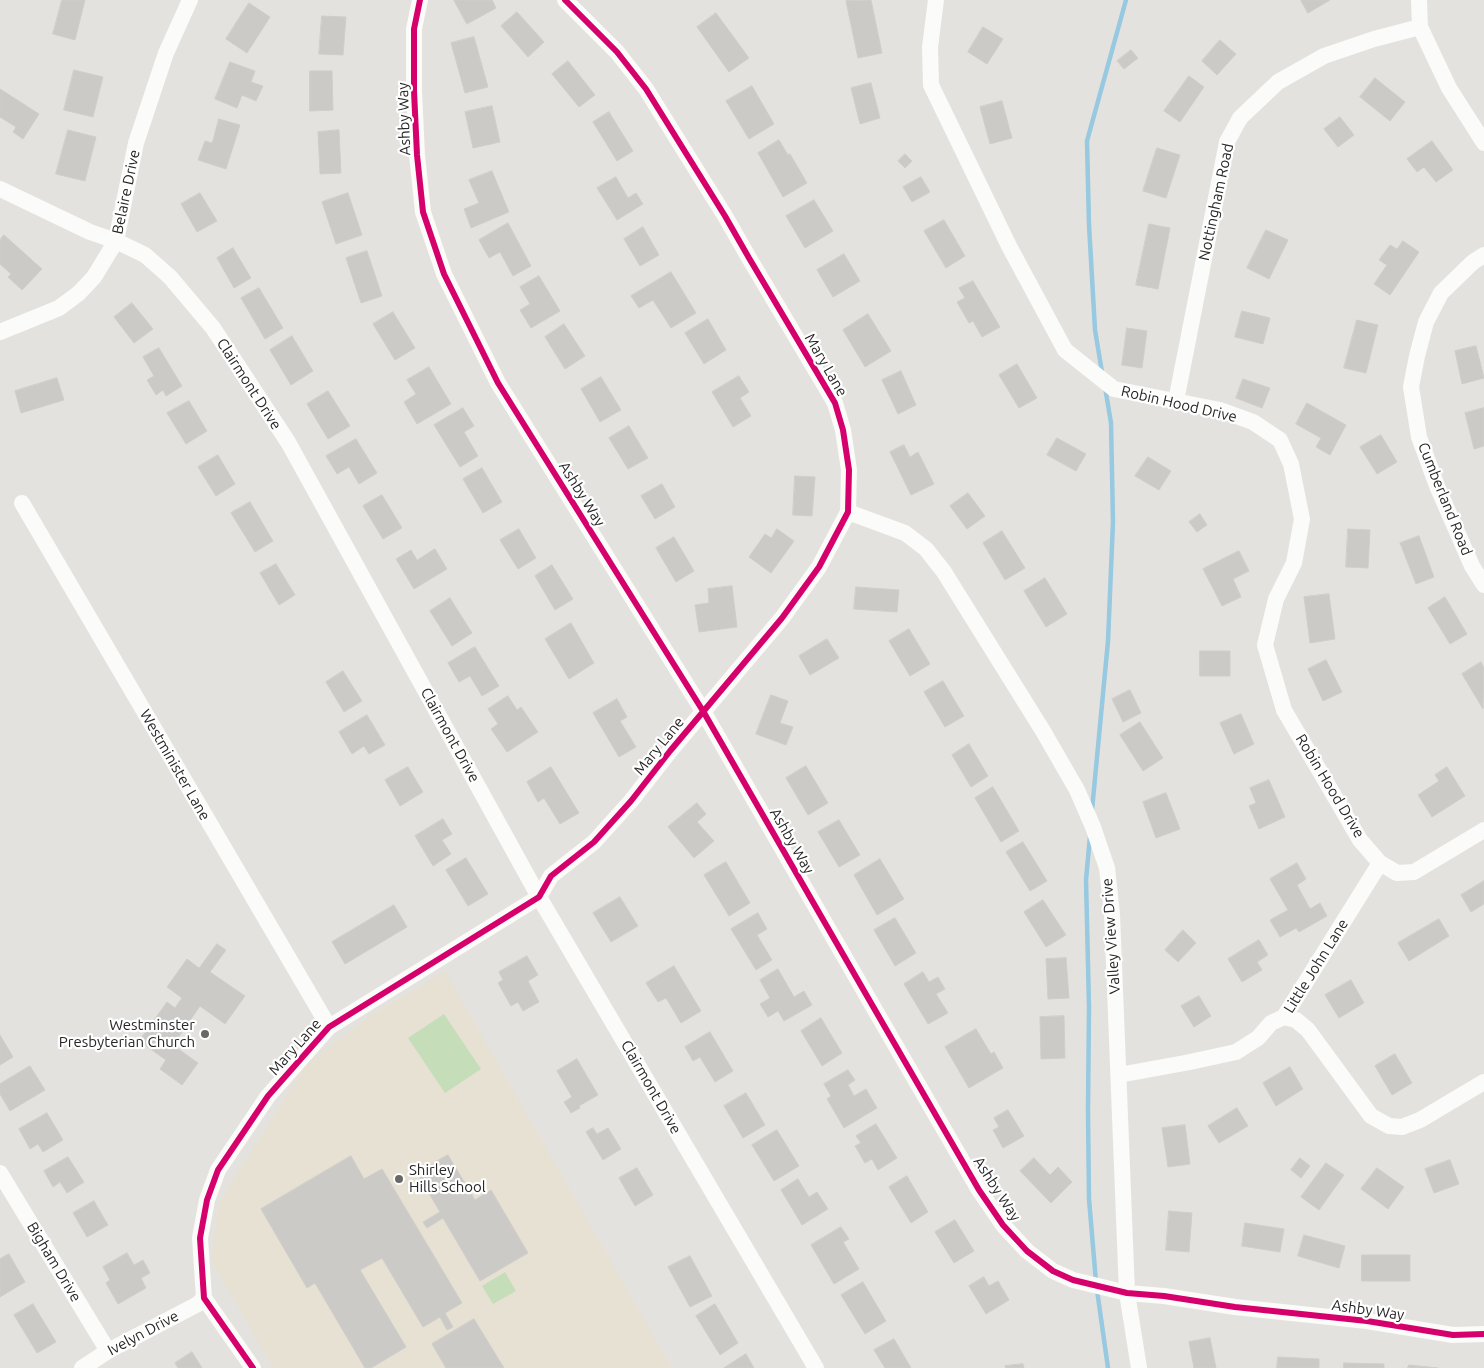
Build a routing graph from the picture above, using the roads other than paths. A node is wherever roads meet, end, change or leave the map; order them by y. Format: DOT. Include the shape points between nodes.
graph roads {
  1 [pos="190,0"];
  2 [pos="420,0"];
  3 [pos="565,0"];
  4 [pos="936,0"];
  5 [pos="1419,0"];
  6 [pos="1420,27"];
  7 [pos="1484,143"];
  8 [pos="0,189"];
  9 [pos="116,241"];
  10 [pos="1484,255"];
  11 [pos="0,332"];
  12 [pos="1176,401"];
  13 [pos="22,504"];
  14 [pos="848,512"];
  15 [pos="1484,585"];
  16 [pos="703,711"];
  17 [pos="1484,830"];
  18 [pos="1380,863"];
  19 [pos="539,897"];
  20 [pos="1284,1017"];
  21 [pos="329,1026"];
  22 [pos="1119,1075"];
  23 [pos="1484,1082"];
  24 [pos="0,1173"];
  25 [pos="1128,1293"];
  26 [pos="204,1298"];
  27 [pos="1484,1334"];
  28 [pos="108,1351"];
  29 [pos="82,1368"];
  30 [pos="253,1368"];
  31 [pos="816,1368"];
  32 [pos="1140,1368"];
  1 -- 9 [label="street, Belaire Drive" via="166,53 136,143"];
  2 -- 16 [label="street, Ashby Way" via="414,29 417,155 424,212 444,274 498,383"];
  3 -- 14 [label="street, Mary Lane" via="617,52 646,89 835,403 849,470"];
  4 -- 12 [label="street, Robin Hood Drive" via="930,47 931,85 1009,246 1065,350 1114,390"];
  5 -- 6 [label="street"];
  6 -- 7 [label="street" via="1449,88"];
  6 -- 12 [label="street, Nottingham Road" via="1324,56 1278,82 1240,118 1227,142"];
  8 -- 9 [label="street, Clairmont Drive"];
  9 -- 11 [label="street, Belaire Drive" via="94,277 79,294 59,308"];
  9 -- 19 [label="street, Clairmont Drive" via="145,255 170,277 213,328 288,442"];
  10 -- 15 [label="street, Cumberland Road" via="1441,293 1426,322 1411,387 1419,438 1472,566"];
  12 -- 18 [label="street, Robin Hood Drive" via="1220,410 1253,422 1280,440 1291,464 1302,519 1294,563 1276,599 1265,645 1284,710 1360,840"];
  13 -- 21 [label="street, Westminister Lane"];
  14 -- 16 [label="street, Mary Lane" via="814,574 782,618"];
  14 -- 22 [label="street, Valley View Drive" via="905,532 926,549 944,572 1077,790 1107,868"];
  16 -- 19 [label="street, Mary Lane" via="631,801 594,842 551,876"];
  16 -- 25 [label="street, Ashby Way" via="1003,1225 1027,1251 1052,1271 1073,1280"];
  17 -- 18 [label="street" via="1414,872 1397,873"];
  18 -- 20 [label="street, Little John Lane"];
  19 -- 21 [label="street, Mary Lane"];
  19 -- 31 [label="street, Clairmont Drive"];
  20 -- 22 [label="street, Little John Lane" via="1271,1023 1258,1038 1236,1052"];
  20 -- 23 [label="street" via="1296,1020 1308,1030 1372,1116 1389,1126 1402,1127 1420,1120"];
  21 -- 26 [label="street, Mary Lane" via="268,1096 218,1170 207,1200 200,1238"];
  22 -- 25 [label="street, Valley View Drive"];
  24 -- 28 [label="street, Bigham Drive"];
  25 -- 27 [label="street, Ashby Way" via="1367,1321 1453,1335"];
  25 -- 32 [label="street, Valley View Drive"];
  26 -- 28 [label="street, Ivelyn Drive"];
  26 -- 30 [label="street"];
  28 -- 29 [label="street, Ivelyn Drive"];
}
